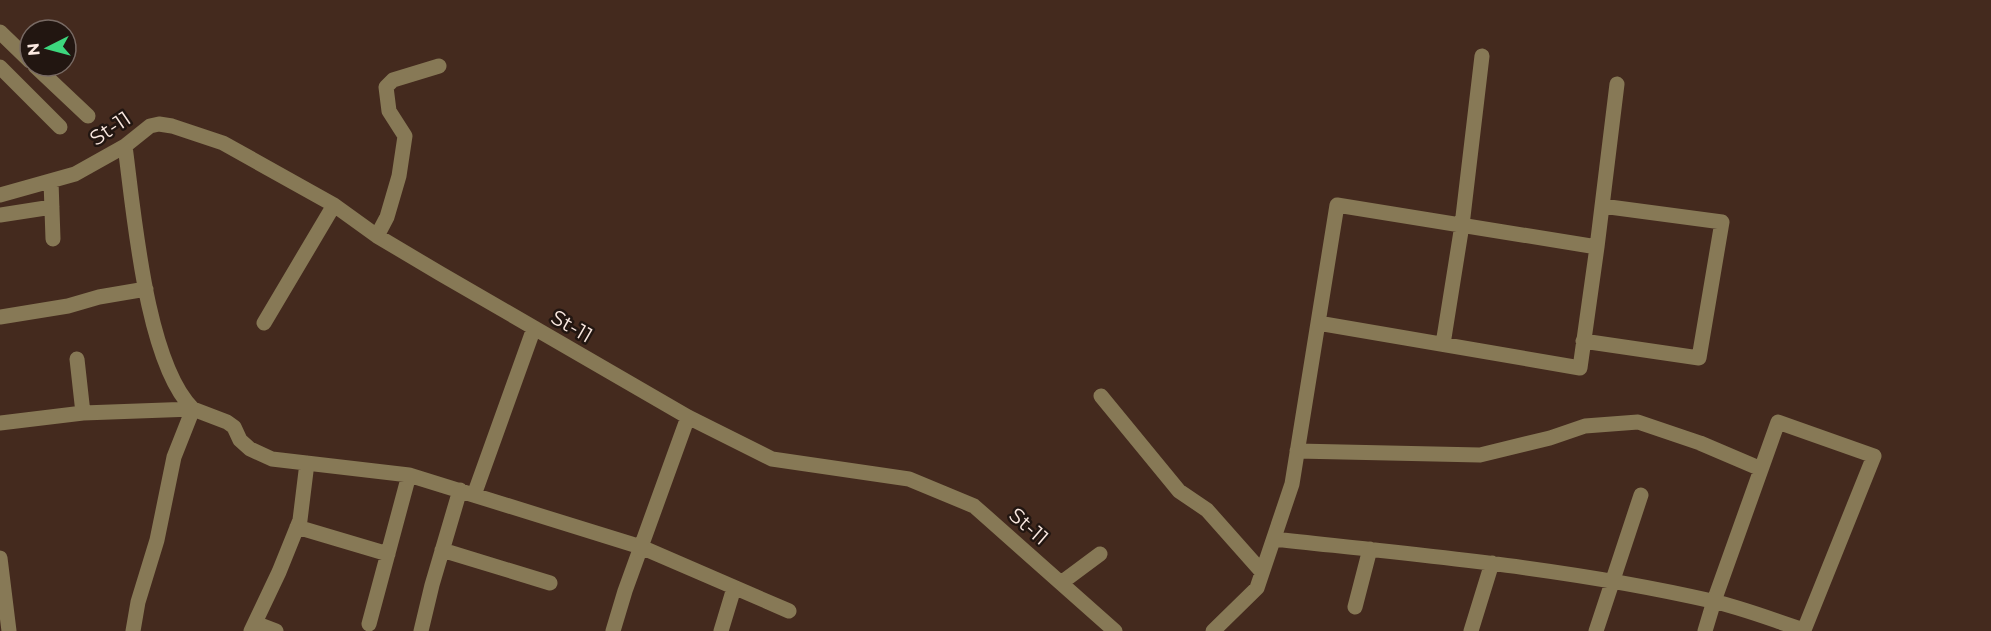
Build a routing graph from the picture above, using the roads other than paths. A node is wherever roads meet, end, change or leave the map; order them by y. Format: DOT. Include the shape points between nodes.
graph roads {
  1 [pos="0,32"];
  2 [pos="18,49"];
  3 [pos="1482,56"];
  4 [pos="439,66"];
  5 [pos="0,67"];
  6 [pos="48,78"];
  7 [pos="1617,84"];
  8 [pos="88,116"];
  9 [pos="60,127"];
  10 [pos="125,146"];
  11 [pos="51,181"];
  12 [pos="0,195"];
  13 [pos="334,205"];
  14 [pos="1602,206"];
  15 [pos="52,207"];
  16 [pos="0,215"];
  17 [pos="1462,225"];
  18 [pos="376,236"];
  19 [pos="53,239"];
  20 [pos="1597,247"];
  21 [pos="146,289"];
  22 [pos="0,316"];
  23 [pos="264,323"];
  24 [pos="1318,323"];
  25 [pos="534,328"];
  26 [pos="1583,341"];
  27 [pos="1443,344"];
  28 [pos="77,360"];
  29 [pos="1101,396"];
  30 [pos="193,409"];
  31 [pos="83,413"];
  32 [pos="688,417"];
  33 [pos="0,423"];
  34 [pos="1297,451"];
  35 [pos="307,463"];
  36 [pos="1761,469"];
  37 [pos="410,475"];
  38 [pos="467,493"];
  39 [pos="1641,495"];
  40 [pos="297,527"];
  41 [pos="1274,538"];
  42 [pos="641,547"];
  43 [pos="1370,549"];
  44 [pos="442,550"];
  45 [pos="388,554"];
  46 [pos="1100,554"];
  47 [pos="0,558"];
  48 [pos="1492,563"];
  49 [pos="1262,572"];
  50 [pos="1612,581"];
  51 [pos="550,582"];
  52 [pos="1062,583"];
  53 [pos="734,588"];
  54 [pos="1714,601"];
  55 [pos="1355,607"];
  56 [pos="789,611"];
  57 [pos="369,624"];
  58 [pos="253,627"];
  59 [pos="6,628"];
  60 [pos="133,631"];
  61 [pos="276,631"];
  62 [pos="421,631"];
  63 [pos="614,631"];
  64 [pos="721,631"];
  65 [pos="1115,631"];
  66 [pos="1213,631"];
  67 [pos="1471,631"];
  68 [pos="1596,631"];
  69 [pos="1705,631"];
  1 -- 2 [label="street"];
  3 -- 17 [label="street"];
  4 -- 18 [label="street" via="393,80 386,87 389,111 405,136 387,218"];
  5 -- 9 [label="street"];
  6 -- 8 [label="street"];
  7 -- 14 [label="street"];
  10 -- 11 [label="street, St-11" via="75,174"];
  10 -- 13 [label="street, St-11" via="150,126 172,126 223,143"];
  10 -- 21 [label="street"];
  11 -- 12 [label="street, St-11"];
  11 -- 15 [label="street"];
  13 -- 18 [label="street, St-11"];
  13 -- 23 [label="street"];
  14 -- 20 [label="street"];
  14 -- 26 [label="street" via="1722,222 1699,358"];
  15 -- 16 [label="street"];
  15 -- 19 [label="street"];
  17 -- 20 [label="street"];
  17 -- 24 [label="street" via="1337,205"];
  17 -- 27 [label="street"];
  18 -- 25 [label="street, St-11"];
  20 -- 26 [label="street"];
  21 -- 22 [label="street"];
  21 -- 30 [label="street" via="160,351 183,399"];
  24 -- 27 [label="street"];
  24 -- 34 [label="street"];
  25 -- 32 [label="street, St-11"];
  25 -- 38 [label="street"];
  26 -- 27 [label="street" via="1580,368"];
  28 -- 31 [label="street"];
  29 -- 49 [label="street" via="1179,491 1207,510"];
  30 -- 31 [label="street"];
  30 -- 35 [label="street" via="227,422 250,449 272,459"];
  30 -- 60 [label="street" via="174,457"];
  31 -- 33 [label="street"];
  32 -- 42 [label="street"];
  32 -- 52 [label="street, St-11" via="772,459 909,479 974,506"];
  34 -- 36 [label="street" via="1480,455 1585,426 1638,422"];
  34 -- 41 [label="street" via="1292,484"];
  35 -- 37 [label="street"];
  35 -- 40 [label="street"];
  36 -- 54 [label="street"];
  36 -- 54 [label="street" via="1778,422 1874,456 1803,630"];
  37 -- 38 [label="street"];
  37 -- 45 [label="street"];
  38 -- 42 [label="street"];
  38 -- 44 [label="street"];
  39 -- 50 [label="street"];
  40 -- 45 [label="street"];
  40 -- 58 [label="street"];
  41 -- 43 [label="street"];
  41 -- 49 [label="street"];
  42 -- 53 [label="street"];
  42 -- 63 [label="street"];
  43 -- 48 [label="street"];
  43 -- 55 [label="street"];
  44 -- 51 [label="street"];
  44 -- 62 [label="street"];
  45 -- 57 [label="street"];
  46 -- 52 [label="street"];
  47 -- 59 [label="street"];
  48 -- 50 [label="street"];
  48 -- 67 [label="street"];
  49 -- 66 [label="street" via="1257,588"];
  50 -- 54 [label="street"];
  50 -- 68 [label="street"];
  52 -- 65 [label="street, St-11"];
  53 -- 56 [label="street"];
  53 -- 64 [label="street"];
  54 -- 69 [label="street"];
  58 -- 61 [label="street"];
}
